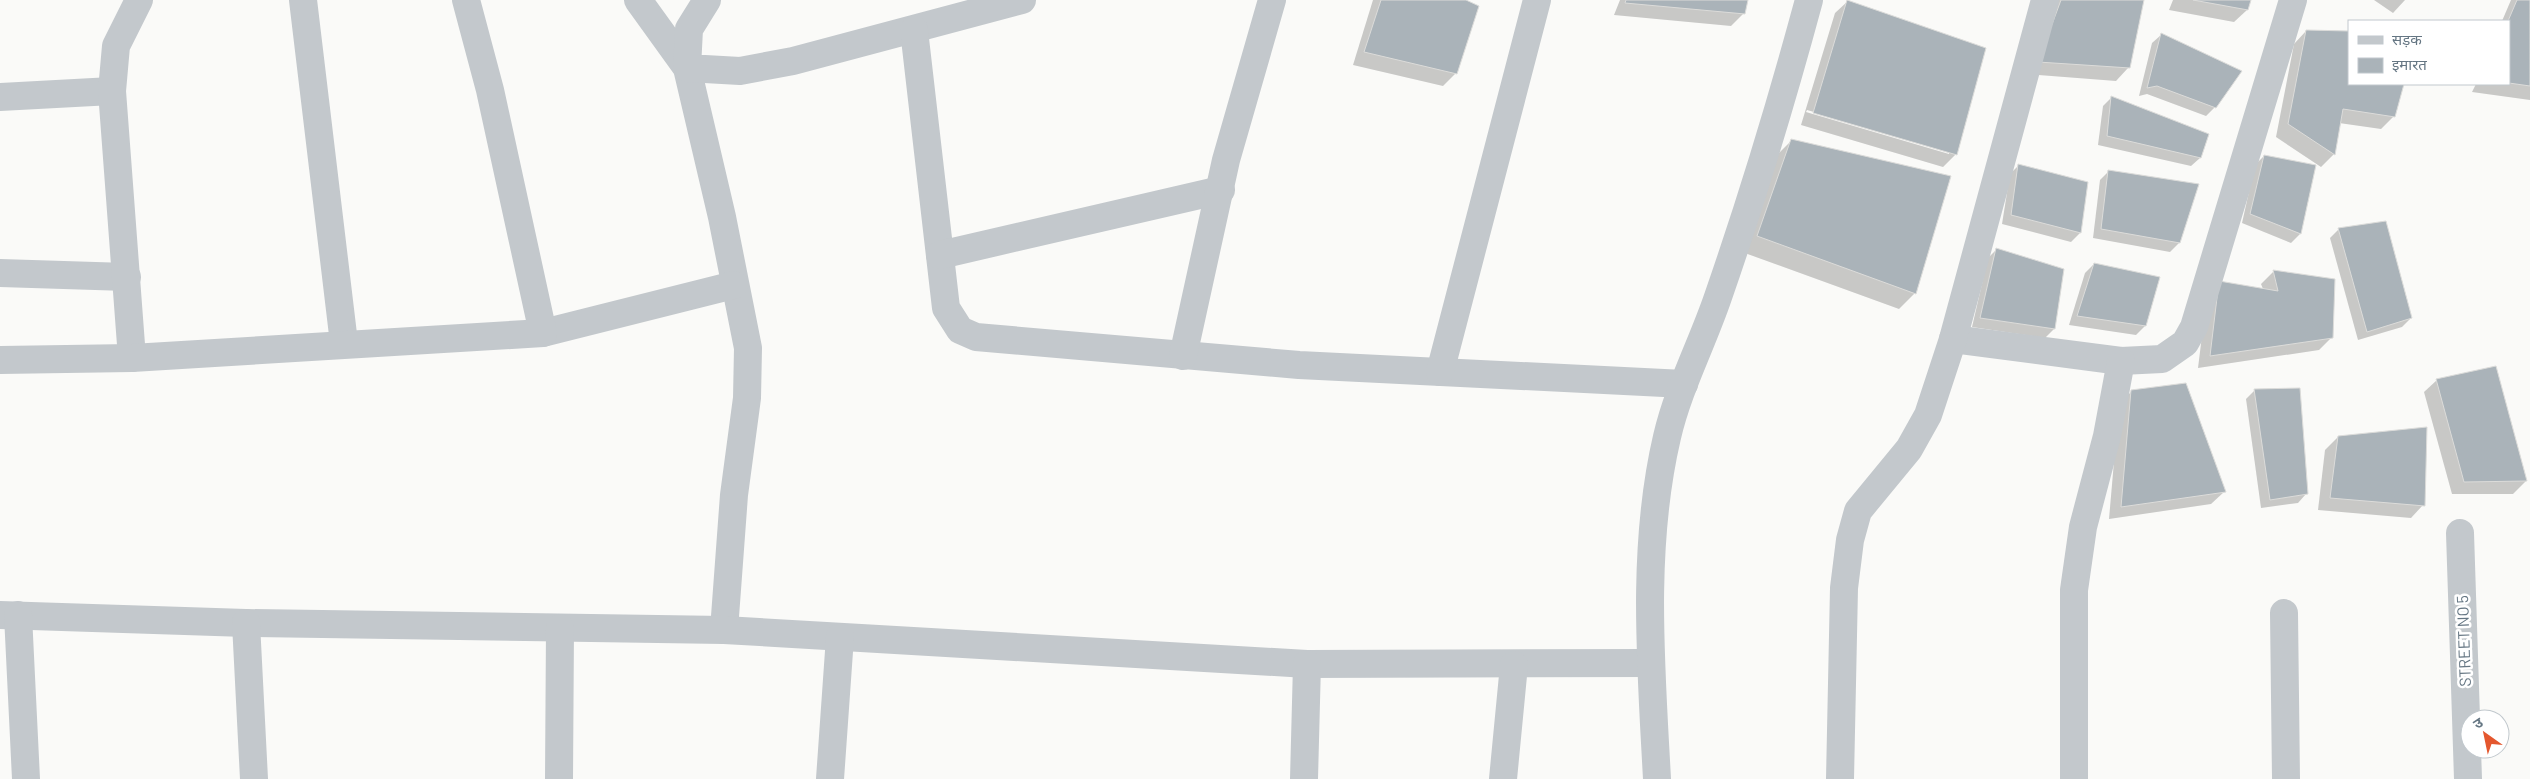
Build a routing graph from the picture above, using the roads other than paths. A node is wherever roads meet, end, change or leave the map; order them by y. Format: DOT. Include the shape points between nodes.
graph roads {
  1 [pos="139,0"];
  2 [pos="303,0"];
  3 [pos="466,0"];
  4 [pos="638,0"];
  5 [pos="707,0"];
  6 [pos="1022,0"];
  7 [pos="1272,0"];
  8 [pos="1537,0"];
  9 [pos="1809,0"];
  10 [pos="2045,0"];
  11 [pos="2293,0"];
  12 [pos="914,30"];
  13 [pos="687,68"];
  14 [pos="112,91"];
  15 [pos="0,97"];
  16 [pos="1220,190"];
  17 [pos="940,255"];
  18 [pos="0,273"];
  19 [pos="127,277"];
  20 [pos="734,285"];
  21 [pos="543,333"];
  22 [pos="1953,339"];
  23 [pos="344,344"];
  24 [pos="1183,356"];
  25 [pos="132,358"];
  26 [pos="0,360"];
  27 [pos="2121,361"];
  28 [pos="1440,372"];
  29 [pos="1684,384"];
  30 [pos="2460,533"];
  31 [pos="2284,613"];
  32 [pos="9,615"];
  33 [pos="246,623"];
  34 [pos="560,628"];
  35 [pos="724,630"];
  36 [pos="840,637"];
  37 [pos="1651,663"];
  38 [pos="1307,664"];
  39 [pos="1514,665"];
  40 [pos="26,779"];
  41 [pos="254,779"];
  42 [pos="559,779"];
  43 [pos="830,779"];
  44 [pos="1304,779"];
  45 [pos="1503,779"];
  46 [pos="1656,779"];
  47 [pos="1840,779"];
  48 [pos="2074,779"];
  49 [pos="2286,779"];
  50 [pos="2468,779"];
  1 -- 14 [label="street" via="116,46"];
  2 -- 23 [label="street"];
  3 -- 21 [label="street" via="490,90"];
  4 -- 13 [label="street"];
  5 -- 13 [label="street" via="689,29"];
  6 -- 12 [label="street"];
  7 -- 16 [label="street"];
  8 -- 28 [label="street"];
  9 -- 29 [label="street" via="1780,104 1718,298"];
  10 -- 22 [label="street"];
  11 -- 27 [label="street" via="2194,327 2185,343 2162,359"];
  12 -- 13 [label="street" via="740,71"];
  12 -- 17 [label="street"];
  13 -- 20 [label="street" via="722,217"];
  14 -- 15 [label="street"];
  14 -- 19 [label="street"];
  16 -- 17 [label="street"];
  16 -- 24 [label="street"];
  17 -- 24 [label="street" via="946,308 960,330 976,337"];
  18 -- 19 [label="street"];
  19 -- 25 [label="street"];
  20 -- 21 [label="street"];
  20 -- 35 [label="street" via="748,348 747,398 734,495"];
  21 -- 23 [label="street"];
  22 -- 27 [label="street"];
  22 -- 47 [label="street" via="1928,416 1909,449 1858,511 1850,540 1844,588"];
  23 -- 25 [label="street"];
  24 -- 28 [label="street"];
  25 -- 26 [label="street"];
  27 -- 48 [label="street" via="2107,436 2083,528 2074,590"];
  28 -- 29 [label="street"];
  29 -- 37 [label="street" via="1667,436 1658,483 1651,544"];
  30 -- 50 [label="street, STREET NO 5"];
  31 -- 49 [label="street"];
  32 -- 33 [label="street"];
  32 -- 40 [label="street"];
  33 -- 34 [label="street"];
  33 -- 41 [label="street"];
  34 -- 35 [label="street"];
  34 -- 42 [label="street"];
  35 -- 36 [label="street"];
  36 -- 38 [label="street"];
  36 -- 43 [label="street"];
  37 -- 39 [label="street"];
  37 -- 46 [label="street"];
  38 -- 39 [label="street"];
  38 -- 44 [label="street"];
  39 -- 45 [label="street"];
}
